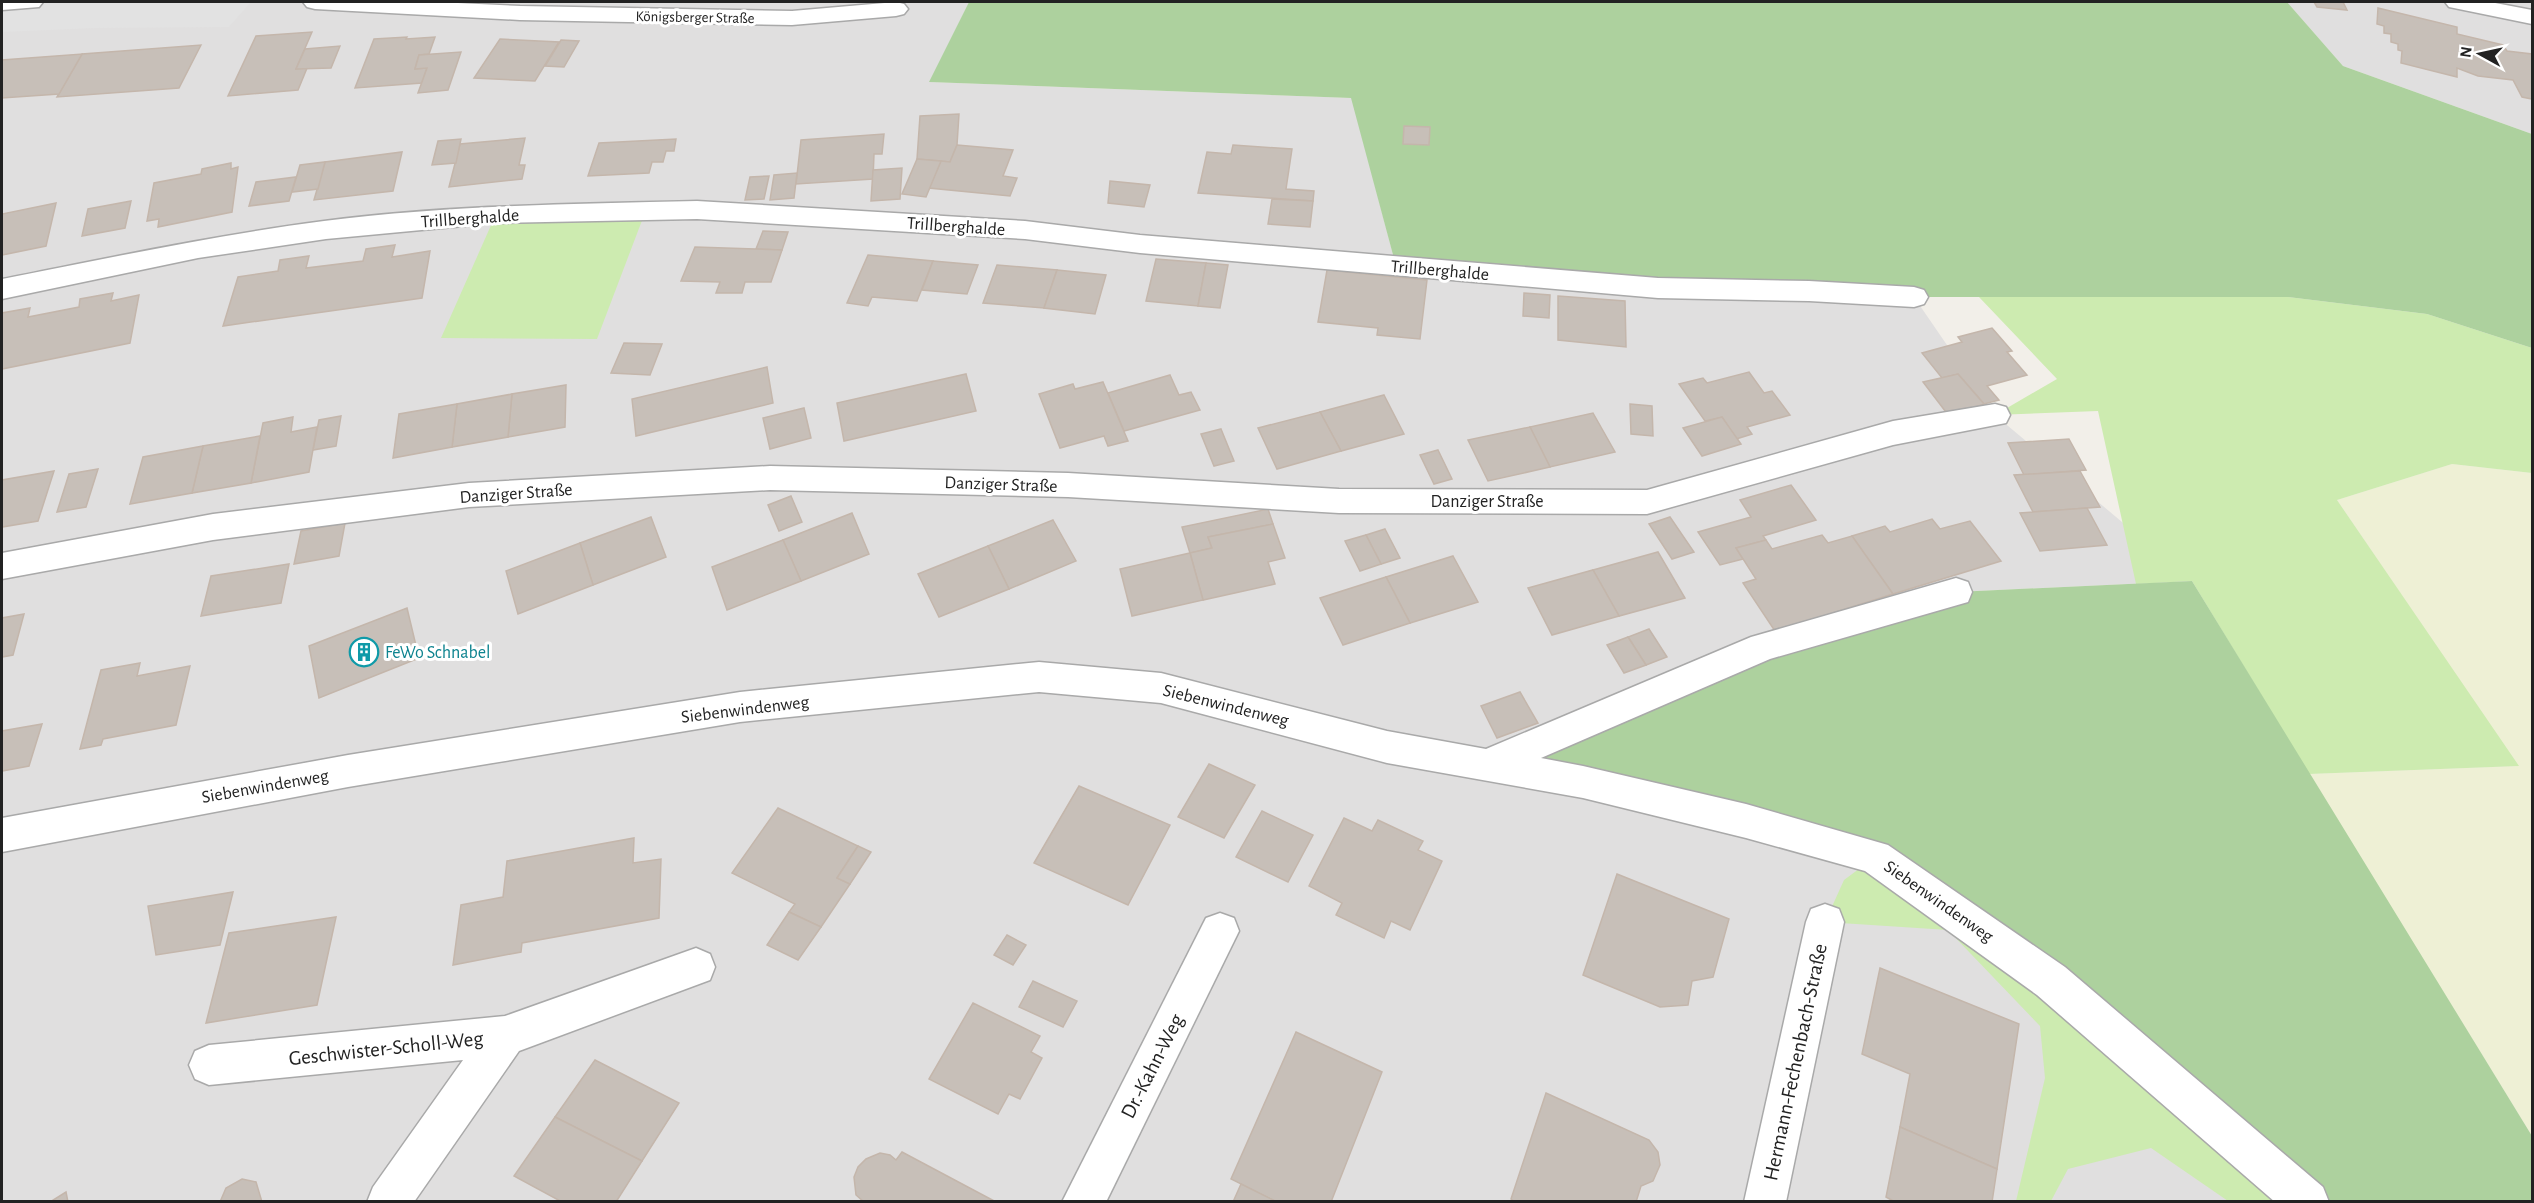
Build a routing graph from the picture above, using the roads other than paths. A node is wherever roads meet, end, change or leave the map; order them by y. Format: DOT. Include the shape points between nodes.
graph roads {
  1 [pos="31,2"];
  2 [pos="315,2"];
  3 [pos="2457,2"];
  4 [pos="2,3"];
  5 [pos="896,9"];
  6 [pos="2532,17"];
  7 [pos="2,289"];
  8 [pos="1914,297"];
  9 [pos="1995,415"];
  10 [pos="2,566"];
  11 [pos="1956,592"];
  12 [pos="1487,765"];
  13 [pos="2,835"];
  14 [pos="1825,922"];
  15 [pos="1220,931"];
  16 [pos="696,967"];
  17 [pos="505,1036"];
  18 [pos="209,1065"];
  19 [pos="388,1202"];
  20 [pos="1083,1202"];
  21 [pos="1766,1202"];
  22 [pos="2308,1202"];
  1 -- 4 [label="street"];
  2 -- 5 [label="street, Königsberger Straße" via="520,14 792,18"];
  3 -- 6 [label="street"];
  7 -- 8 [label="street, Trillberghalde" via="198,249 326,230 496,214 697,210 1024,230 1140,244 1658,288"];
  9 -- 10 [label="street, Danziger Straße" via="1893,433 1647,502 1339,501 1068,485 770,478 469,495 213,527"];
  11 -- 12 [label="street" via="1763,647"];
  12 -- 13 [label="street, Siebenwindenweg" via="1387,747 1161,688 1038,677 740,707 348,771"];
  12 -- 22 [label="street, Siebenwindenweg" via="1583,782 1875,857 2051,981"];
  14 -- 21 [label="street, Hermann-Fechenbach-Straße"];
  15 -- 20 [label="street, Dr.-Kahn-Weg"];
  16 -- 17 [label="street"];
  17 -- 18 [label="street, Geschwister-Scholl-Weg"];
  17 -- 19 [label="street, Geschwister-Scholl-Weg"];
}
